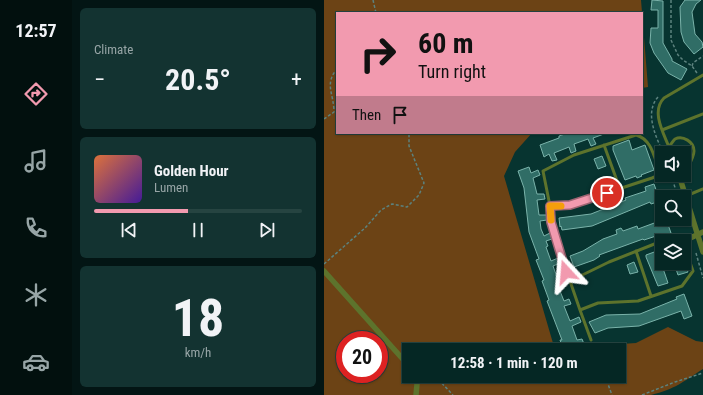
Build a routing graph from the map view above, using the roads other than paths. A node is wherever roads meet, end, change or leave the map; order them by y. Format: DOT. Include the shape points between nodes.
graph roads {
  1 [pos="703,75"];
  2 [pos="703,114"];
  3 [pos="662,130"];
  4 [pos="604,145"];
  5 [pos="669,146"];
  6 [pos="670,146"];
  7 [pos="655,158"];
  8 [pos="691,159"];
  9 [pos="655,177"];
  10 [pos="681,182"];
  11 [pos="620,189"];
  12 [pos="703,189"];
  13 [pos="684,190"];
  14 [pos="691,194"];
  15 [pos="550,206"];
  16 [pos="691,209"];
  17 [pos="700,233"];
  18 [pos="655,244"];
  19 [pos="636,251"];
  20 [pos="703,252"];
  21 [pos="691,265"];
  22 [pos="324,271"];
  23 [pos="570,281"];
  24 [pos="651,296"];
  25 [pos="580,310"];
  26 [pos="591,340"];
  27 [pos="402,358"];
  28 [pos="417,383"];
  29 [pos="416,395"];
  1 -- 3 [label="lane" via="659,103 657,109"];
  2 -- 3 [label="lane"];
  3 -- 5 [label="lane"];
  4 -- 7 [label="lane" via="631,136 641,136 648,142"];
  4 -- 11 [label="lane"];
  4 -- 15 [label="lane" via="574,155 543,171"];
  6 -- 8 [label="lane" via="677,138 689,141 693,147"];
  9 -- 11 [label="lane"];
  10 -- 13 [label="street"];
  11 -- 15 [label="lane" via="570,205"];
  12 -- 14 [label="lane"];
  15 -- 23 [label="lane" via="556,242"];
  16 -- 17 [label="street"];
  17 -- 20 [label="street"];
  18 -- 19 [label="lane"];
  19 -- 23 [label="lane"];
  19 -- 24 [label="lane"];
  21 -- 24 [label="lane" via="693,271 682,286"];
  22 -- 27 [label="street"];
  23 -- 25 [label="lane"];
  24 -- 25 [label="lane" via="638,301 598,303"];
  25 -- 26 [label="lane"];
  28 -- 29 [label="street"];
}
